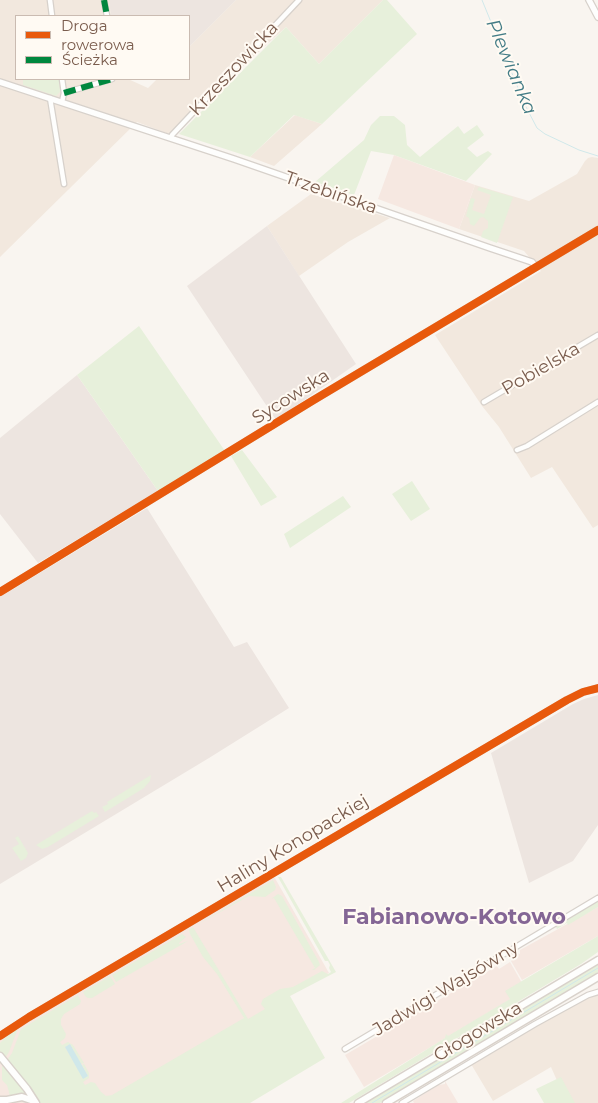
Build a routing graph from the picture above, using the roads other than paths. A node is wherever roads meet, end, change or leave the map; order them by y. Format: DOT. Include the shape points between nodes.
graph roads {
  1 [pos="50,0"];
  2 [pos="104,0"];
  3 [pos="299,0"];
  4 [pos="589,0"];
  5 [pos="52,15"];
  6 [pos="107,15"];
  7 [pos="598,17"];
  8 [pos="62,80"];
  9 [pos="109,80"];
  10 [pos="0,82"];
  11 [pos="64,94"];
  12 [pos="50,98"];
  13 [pos="62,102"];
  14 [pos="171,138"];
  15 [pos="64,184"];
  16 [pos="598,230"];
  17 [pos="536,267"];
  18 [pos="598,335"];
  19 [pos="484,402"];
  20 [pos="598,402"];
  21 [pos="517,450"];
  22 [pos="0,592"];
  23 [pos="598,688"];
  24 [pos="598,898"];
  25 [pos="597,961"];
  26 [pos="598,977"];
  27 [pos="598,992"];
  28 [pos="3,1034"];
  29 [pos="0,1040"];
  30 [pos="344,1049"];
  31 [pos="0,1056"];
  32 [pos="0,1100"];
  33 [pos="35,1102"];
  34 [pos="358,1103"];
  35 [pos="386,1103"];
  36 [pos="402,1103"];
  1 -- 5 [label="street"];
  2 -- 6 [label="street"];
  3 -- 14 [label="street, Krzeszowicka"];
  4 -- 7 [label="street"];
  8 -- 11 [label="street"];
  9 -- 11 [label="street"];
  10 -- 12 [label="street, Trzebińska"];
  11 -- 13 [label="street"];
  12 -- 13 [label="street, Trzebińska"];
  12 -- 15 [label="street"];
  13 -- 14 [label="street, Trzebińska"];
  14 -- 17 [label="street, Trzebińska" via="532,262"];
  16 -- 17 [label="street, Sycowska"];
  17 -- 22 [label="street, Sycowska"];
  18 -- 19 [label="street, Pobielska"];
  20 -- 21 [label="street"];
  23 -- 28 [label="street, Haliny Konopackiej" via="572,697"];
  24 -- 30 [label="street, Jadwigi Wajsówny"];
  25 -- 34 [label="main road, Głogowska"];
  26 -- 35 [label="main road, Głogowska"];
  27 -- 36 [label="street" via="535,1024"];
  28 -- 29 [label="street, Haliny Konopackiej"];
  31 -- 33 [label="main road"];
  32 -- 33 [label="main road" via="22,1097"];
}
